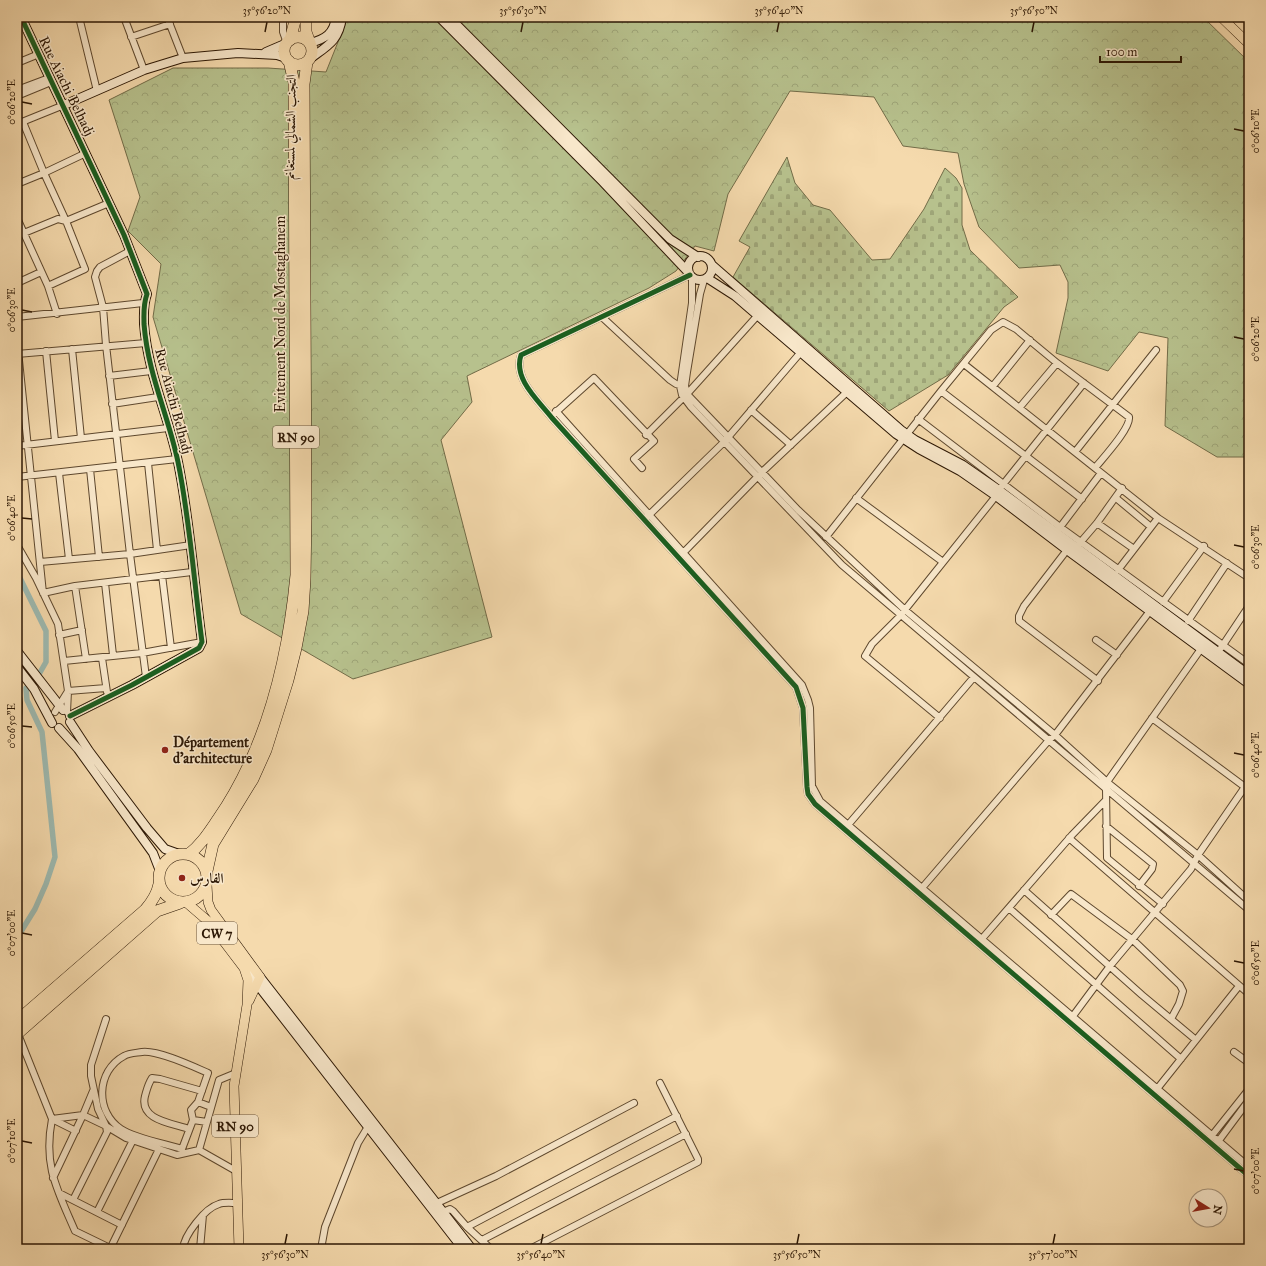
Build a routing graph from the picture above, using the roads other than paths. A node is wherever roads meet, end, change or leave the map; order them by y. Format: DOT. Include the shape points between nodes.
graph roads {
  1 [pos="21,17"];
  2 [pos="79,17"];
  3 [pos="124,17"];
  4 [pos="167,17"];
  5 [pos="284,17"];
  6 [pos="296,17"];
  7 [pos="306,17"];
  8 [pos="336,17"];
  9 [pos="342,17"];
  10 [pos="439,17"];
  11 [pos="449,17"];
  12 [pos="1221,17"];
  13 [pos="170,24"];
  14 [pos="131,37"];
  15 [pos="288,42"];
  16 [pos="310,43"];
  17 [pos="1249,44"];
  18 [pos="38,54"];
  19 [pos="261,54"];
  20 [pos="183,58"];
  21 [pos="287,60"];
  22 [pos="309,60"];
  23 [pos="17,64"];
  24 [pos="144,70"];
  25 [pos="50,80"];
  26 [pos="17,90"];
  27 [pos="97,91"];
  28 [pos="17,96"];
  29 [pos="64,105"];
  30 [pos="20,123"];
  31 [pos="86,153"];
  32 [pos="44,173"];
  33 [pos="17,184"];
  34 [pos="304,193"];
  35 [pos="109,203"];
  36 [pos="17,218"];
  37 [pos="66,221"];
  38 [pos="24,233"];
  39 [pos="130,251"];
  40 [pos="698,257"];
  41 [pos="712,265"];
  42 [pos="41,272"];
  43 [pos="690,275"];
  44 [pos="705,279"];
  45 [pos="17,283"];
  46 [pos="48,286"];
  47 [pos="143,303"];
  48 [pos="103,307"];
  49 [pos="57,314"];
  50 [pos="758,315"];
  51 [pos="17,317"];
  52 [pos="602,317"];
  53 [pos="1030,340"];
  54 [pos="17,342"];
  55 [pos="146,343"];
  56 [pos="106,345"];
  57 [pos="72,349"];
  58 [pos="1156,350"];
  59 [pos="46,351"];
  60 [pos="801,352"];
  61 [pos="18,354"];
  62 [pos="1057,363"];
  63 [pos="964,364"];
  64 [pos="151,371"];
  65 [pos="109,376"];
  66 [pos="1084,383"];
  67 [pos="682,386"];
  68 [pos="992,386"];
  69 [pos="941,391"];
  70 [pos="847,392"];
  71 [pos="686,396"];
  72 [pos="158,397"];
  73 [pos="112,404"];
  74 [pos="1112,404"];
  75 [pos="1020,407"];
  76 [pos="751,410"];
  77 [pos="556,411"];
  78 [pos="552,418"];
  79 [pos="918,419"];
  80 [pos="168,428"];
  81 [pos="1046,428"];
  82 [pos="116,434"];
  83 [pos="646,435"];
  84 [pos="905,436"];
  85 [pos="82,438"];
  86 [pos="726,439"];
  87 [pos="55,441"];
  88 [pos="28,444"];
  89 [pos="791,445"];
  90 [pos="17,446"];
  91 [pos="1075,452"];
  92 [pos="1025,456"];
  93 [pos="177,459"];
  94 [pos="148,463"];
  95 [pos="120,466"];
  96 [pos="642,468"];
  97 [pos="1095,468"];
  98 [pos="90,469"];
  99 [pos="59,473"];
  100 [pos="1101,473"];
  101 [pos="760,475"];
  102 [pos="31,476"];
  103 [pos="17,477"];
  104 [pos="1122,488"];
  105 [pos="999,490"];
  106 [pos="856,498"];
  107 [pos="1116,498"];
  108 [pos="1082,499"];
  109 [pos="646,518"];
  110 [pos="1158,518"];
  111 [pos="1097,523"];
  112 [pos="1151,527"];
  113 [pos="1058,530"];
  114 [pos="826,537"];
  115 [pos="17,544"];
  116 [pos="191,545"];
  117 [pos="1204,546"];
  118 [pos="1134,548"];
  119 [pos="1074,549"];
  120 [pos="157,550"];
  121 [pos="682,553"];
  122 [pos="130,554"];
  123 [pos="99,557"];
  124 [pos="69,559"];
  125 [pos="40,562"];
  126 [pos="943,562"];
  127 [pos="1227,563"];
  128 [pos="1118,570"];
  129 [pos="192,572"];
  130 [pos="162,575"];
  131 [pos="1249,578"];
  132 [pos="134,579"];
  133 [pos="105,583"];
  134 [pos="75,586"];
  135 [pos="43,593"];
  136 [pos="1163,602"];
  137 [pos="1249,606"];
  138 [pos="905,610"];
  139 [pos="1150,611"];
  140 [pos="900,616"];
  141 [pos="1188,621"];
  142 [pos="82,630"];
  143 [pos="59,635"];
  144 [pos="1096,640"];
  145 [pos="202,642"];
  146 [pos="1203,646"];
  147 [pos="171,648"];
  148 [pos="1220,649"];
  149 [pos="17,651"];
  150 [pos="142,653"];
  151 [pos="113,655"];
  152 [pos="1117,655"];
  153 [pos="102,658"];
  154 [pos="86,659"];
  155 [pos="64,661"];
  156 [pos="25,662"];
  157 [pos="17,667"];
  158 [pos="1248,669"];
  159 [pos="146,677"];
  160 [pos="974,678"];
  161 [pos="1098,681"];
  162 [pos="1249,684"];
  163 [pos="106,688"];
  164 [pos="17,689"];
  165 [pos="68,691"];
  166 [pos="107,698"];
  167 [pos="64,713"];
  168 [pos="940,718"];
  169 [pos="1152,718"];
  170 [pos="56,725"];
  171 [pos="1055,736"];
  172 [pos="1049,740"];
  173 [pos="17,770"];
  174 [pos="1108,782"];
  175 [pos="1248,786"];
  176 [pos="1106,789"];
  177 [pos="1105,801"];
  178 [pos="848,825"];
  179 [pos="1106,826"];
  180 [pos="1069,838"];
  181 [pos="184,854"];
  182 [pos="1198,855"];
  183 [pos="1194,864"];
  184 [pos="160,871"];
  185 [pos="206,871"];
  186 [pos="159,884"];
  187 [pos="207,885"];
  188 [pos="1139,886"];
  189 [pos="922,888"];
  190 [pos="1024,890"];
  191 [pos="1249,900"];
  192 [pos="183,903"];
  193 [pos="1163,904"];
  194 [pos="1008,908"];
  195 [pos="1249,910"];
  196 [pos="1155,914"];
  197 [pos="1050,915"];
  198 [pos="982,939"];
  199 [pos="1133,940"];
  200 [pos="977,944"];
  201 [pos="1110,966"];
  202 [pos="244,968"];
  203 [pos="259,981"];
  204 [pos="1097,984"];
  205 [pos="1239,986"];
  206 [pos="1249,994"];
  207 [pos="247,1004"];
  208 [pos="1073,1016"];
  209 [pos="106,1019"];
  210 [pos="1171,1019"];
  211 [pos="17,1021"];
  212 [pos="17,1034"];
  213 [pos="1196,1040"];
  214 [pos="1234,1052"];
  215 [pos="1181,1059"];
  216 [pos="1249,1063"];
  217 [pos="236,1073"];
  218 [pos="660,1083"];
  219 [pos="1153,1088"];
  220 [pos="1249,1090"];
  221 [pos="93,1091"];
  222 [pos="202,1091"];
  223 [pos="1249,1100"];
  224 [pos="198,1102"];
  225 [pos="634,1103"];
  226 [pos="211,1107"];
  227 [pos="84,1115"];
  228 [pos="677,1116"];
  229 [pos="52,1119"];
  230 [pos="193,1120"];
  231 [pos="207,1122"];
  232 [pos="370,1123"];
  233 [pos="106,1126"];
  234 [pos="189,1129"];
  235 [pos="76,1131"];
  236 [pos="686,1134"];
  237 [pos="1210,1138"];
  238 [pos="133,1140"];
  239 [pos="1217,1144"];
  240 [pos="159,1149"];
  241 [pos="199,1150"];
  242 [pos="1249,1167"];
  243 [pos="236,1171"];
  244 [pos="1249,1176"];
  245 [pos="53,1178"];
  246 [pos="59,1193"];
  247 [pos="73,1200"];
  248 [pos="237,1203"];
  249 [pos="438,1203"];
  250 [pos="97,1212"];
  251 [pos="440,1213"];
  252 [pos="203,1215"];
  253 [pos="122,1225"];
  254 [pos="467,1227"];
  255 [pos="482,1240"];
  256 [pos="183,1249"];
  257 [pos="200,1249"];
  258 [pos="239,1249"];
  259 [pos="321,1249"];
  260 [pos="463,1249"];
  261 [pos="472,1249"];
  262 [pos="491,1249"];
  263 [pos="530,1249"];
  1 -- 18 [label="street, Rue Aiachi Belhadj"];
  2 -- 27 [label="street"];
  3 -- 14 [label="street"];
  4 -- 13 [label="street"];
  5 -- 15 [label="street" via="283,32"];
  6 -- 15 [label="highway"];
  7 -- 16 [label="highway" via="306,32"];
  8 -- 16 [label="street" via="329,34"];
  9 -- 22 [label="street" via="340,30 333,42"];
  10 -- 43 [label="street" via="603,182"];
  11 -- 40 [label="street" via="670,239"];
  12 -- 17 [label="main road"];
  13 -- 14 [label="street"];
  13 -- 20 [label="street"];
  14 -- 24 [label="street"];
  15 -- 16 [label="highway" via="300,37"];
  15 -- 19 [label="street"];
  15 -- 21 [label="highway" via="284,51"];
  16 -- 22 [label="highway" via="312,50"];
  18 -- 23 [label="street"];
  18 -- 25 [label="street, Rue Aiachi Belhadj"];
  19 -- 20 [label="street" via="238,53"];
  19 -- 21 [label="street"];
  20 -- 24 [label="street"];
  21 -- 22 [label="highway" via="300,65"];
  21 -- 181 [label="highway, Evitement Nord de Mostaghanem / RN 90" via="294,82 296,575 293,614 279,680 246,772 202,842"];
  22 -- 34 [label="highway, التجنب الشمالي لمستغانم / RN 90" via="304,84"];
  24 -- 27 [label="street"];
  25 -- 26 [label="street"];
  25 -- 28 [label="street"];
  25 -- 29 [label="street, Rue Aiachi Belhadj"];
  27 -- 29 [label="street"];
  29 -- 30 [label="street"];
  29 -- 31 [label="street, Rue Aiachi Belhadj"];
  30 -- 32 [label="street"];
  31 -- 32 [label="street"];
  31 -- 35 [label="street, Rue Aiachi Belhadj"];
  32 -- 33 [label="street"];
  32 -- 37 [label="street"];
  34 -- 185 [label="highway, Evitement Nord de Mostaghanem / RN 90" via="306,512 303,611 296,648 266,750 253,779 213,844"];
  35 -- 37 [label="street"];
  35 -- 39 [label="street, Rue Aiachi Belhadj"];
  36 -- 38 [label="street"];
  37 -- 38 [label="street" via="58,219"];
  37 -- 46 [label="street" via="85,269"];
  38 -- 42 [label="street"];
  39 -- 47 [label="street, Rue Aiachi Belhadj" via="147,294"];
  39 -- 48 [label="street" via="97,271 95,277"];
  40 -- 41 [label="street" via="708,259"];
  40 -- 43 [label="street" via="690,263"];
  41 -- 44 [label="street" via="711,273"];
  41 -- 84 [label="street"];
  42 -- 45 [label="street"];
  42 -- 46 [label="street"];
  43 -- 44 [label="street" via="698,280"];
  43 -- 52 [label="street"];
  43 -- 67 [label="street" via="692,303"];
  44 -- 50 [label="street" via="726,289"];
  44 -- 67 [label="street"];
  46 -- 49 [label="street"];
  47 -- 48 [label="street"];
  47 -- 55 [label="street, Rue Aiachi Belhadj"];
  48 -- 49 [label="street"];
  48 -- 56 [label="street"];
  49 -- 51 [label="street"];
  50 -- 60 [label="street"];
  50 -- 71 [label="street"];
  52 -- 67 [label="street" via="670,380"];
  52 -- 78 [label="street" via="521,355 521,379"];
  53 -- 62 [label="street"];
  53 -- 63 [label="street" via="1003,322 991,330"];
  53 -- 68 [label="street"];
  54 -- 61 [label="street"];
  55 -- 56 [label="street"];
  55 -- 64 [label="street, Rue Aiachi Belhadj"];
  56 -- 57 [label="street"];
  56 -- 65 [label="street"];
  57 -- 59 [label="street"];
  57 -- 85 [label="street"];
  58 -- 74 [label="street"];
  59 -- 61 [label="street"];
  59 -- 87 [label="street"];
  60 -- 70 [label="street"];
  60 -- 76 [label="street"];
  61 -- 88 [label="street"];
  62 -- 66 [label="street"];
  62 -- 75 [label="street"];
  63 -- 68 [label="street"];
  63 -- 69 [label="street"];
  64 -- 65 [label="street"];
  64 -- 72 [label="street, Rue Aiachi Belhadj"];
  65 -- 73 [label="street"];
  66 -- 74 [label="street"];
  66 -- 81 [label="street"];
  67 -- 71 [label="street"];
  68 -- 75 [label="street"];
  69 -- 79 [label="street"];
  69 -- 92 [label="street"];
  70 -- 84 [label="street"];
  70 -- 89 [label="street"];
  71 -- 83 [label="street"];
  71 -- 86 [label="street"];
  72 -- 73 [label="street"];
  72 -- 80 [label="street, Rue Aiachi Belhadj"];
  73 -- 82 [label="street"];
  74 -- 91 [label="street"];
  74 -- 97 [label="street" via="1129,417 1129,423"];
  75 -- 81 [label="street"];
  76 -- 86 [label="street"];
  76 -- 89 [label="street"];
  77 -- 78 [label="street"];
  77 -- 83 [label="street" via="594,378"];
  77 -- 109 [label="street"];
  78 -- 109 [label="street"];
  79 -- 84 [label="street"];
  79 -- 105 [label="street"];
  80 -- 82 [label="street"];
  80 -- 93 [label="street, Rue Aiachi Belhadj"];
  81 -- 91 [label="street"];
  81 -- 92 [label="street"];
  82 -- 85 [label="street"];
  82 -- 95 [label="street"];
  83 -- 96 [label="street" via="654,441 634,459"];
  84 -- 105 [label="street" via="963,465"];
  84 -- 106 [label="street"];
  85 -- 87 [label="street"];
  86 -- 101 [label="street"];
  86 -- 109 [label="street"];
  87 -- 88 [label="street"];
  88 -- 90 [label="street"];
  88 -- 102 [label="street"];
  89 -- 101 [label="street"];
  91 -- 97 [label="street"];
  92 -- 105 [label="street"];
  92 -- 108 [label="street"];
  93 -- 94 [label="street"];
  93 -- 116 [label="street, Rue Aiachi Belhadj"];
  94 -- 95 [label="street"];
  94 -- 120 [label="street"];
  95 -- 98 [label="street"];
  95 -- 122 [label="street"];
  97 -- 100 [label="street"];
  98 -- 99 [label="street"];
  98 -- 123 [label="street"];
  99 -- 102 [label="street"];
  99 -- 124 [label="street"];
  100 -- 104 [label="street"];
  100 -- 108 [label="street"];
  101 -- 114 [label="street"];
  101 -- 121 [label="street"];
  101 -- 140 [label="street" via="842,565"];
  102 -- 103 [label="street"];
  102 -- 125 [label="street"];
  104 -- 107 [label="street"];
  104 -- 110 [label="street"];
  105 -- 113 [label="street"];
  105 -- 119 [label="street"];
  105 -- 126 [label="street"];
  106 -- 114 [label="street"];
  106 -- 126 [label="street"];
  107 -- 111 [label="street"];
  107 -- 112 [label="street"];
  108 -- 113 [label="street"];
  109 -- 121 [label="street"];
  109 -- 200 [label="street" via="796,687 802,700 806,781 810,798"];
  110 -- 112 [label="street"];
  110 -- 117 [label="street"];
  111 -- 118 [label="street"];
  111 -- 119 [label="street"];
  112 -- 118 [label="street"];
  113 -- 119 [label="street"];
  114 -- 138 [label="street"];
  115 -- 135 [label="street"];
  116 -- 120 [label="street"];
  116 -- 129 [label="street, Rue Aiachi Belhadj"];
  117 -- 127 [label="street"];
  117 -- 136 [label="street"];
  118 -- 128 [label="street"];
  119 -- 128 [label="street"];
  119 -- 139 [label="street"];
  119 -- 146 [label="street"];
  119 -- 161 [label="street" via="1024,606 1019,616 1020,621"];
  120 -- 122 [label="street"];
  121 -- 178 [label="street" via="802,685 810,708 813,792"];
  122 -- 123 [label="street"];
  122 -- 132 [label="street"];
  123 -- 124 [label="street"];
  124 -- 125 [label="street"];
  125 -- 135 [label="street"];
  126 -- 138 [label="street"];
  127 -- 131 [label="street"];
  127 -- 141 [label="street"];
  128 -- 136 [label="street"];
  129 -- 130 [label="street"];
  129 -- 145 [label="street, Rue Aiachi Belhadj"];
  130 -- 132 [label="street"];
  130 -- 147 [label="street"];
  132 -- 133 [label="street"];
  132 -- 150 [label="street"];
  133 -- 134 [label="street"];
  133 -- 151 [label="street"];
  134 -- 135 [label="street"];
  134 -- 142 [label="street"];
  135 -- 143 [label="street" via="58,624"];
  136 -- 141 [label="street"];
  137 -- 148 [label="street"];
  138 -- 140 [label="street"];
  138 -- 171 [label="street"];
  139 -- 146 [label="street"];
  139 -- 152 [label="street"];
  140 -- 160 [label="street"];
  140 -- 168 [label="street" via="872,644 865,656"];
  141 -- 148 [label="street"];
  142 -- 143 [label="street"];
  142 -- 154 [label="street"];
  143 -- 155 [label="street"];
  144 -- 152 [label="street"];
  145 -- 147 [label="street"];
  145 -- 159 [label="street" via="199,648"];
  146 -- 148 [label="street"];
  146 -- 162 [label="street"];
  146 -- 169 [label="street"];
  147 -- 150 [label="street"];
  148 -- 158 [label="street"];
  149 -- 156 [label="street"];
  150 -- 151 [label="street"];
  150 -- 159 [label="street"];
  151 -- 153 [label="street"];
  152 -- 161 [label="street"];
  153 -- 154 [label="street"];
  153 -- 163 [label="street"];
  154 -- 155 [label="street"];
  155 -- 165 [label="street"];
  156 -- 157 [label="street"];
  156 -- 167 [label="street"];
  157 -- 170 [label="street"];
  159 -- 166 [label="street"];
  160 -- 168 [label="street"];
  160 -- 172 [label="street"];
  161 -- 171 [label="street"];
  163 -- 165 [label="street"];
  163 -- 166 [label="street"];
  164 -- 173 [label="street"];
  165 -- 167 [label="street"];
  165 -- 167 [label="street"];
  166 -- 167 [label="street"];
  167 -- 170 [label="street" via="52,717"];
  167 -- 170 [label="street" via="66,726"];
  167 -- 181 [label="street" via="147,828 165,849"];
  168 -- 178 [label="street"];
  169 -- 174 [label="street"];
  169 -- 175 [label="street"];
  170 -- 184 [label="street" via="78,749 153,853"];
  171 -- 172 [label="street"];
  171 -- 174 [label="street"];
  172 -- 176 [label="street"];
  172 -- 189 [label="street"];
  174 -- 176 [label="street"];
  174 -- 182 [label="street"];
  175 -- 182 [label="street"];
  176 -- 177 [label="street"];
  176 -- 183 [label="street"];
  177 -- 179 [label="street"];
  177 -- 180 [label="street"];
  178 -- 189 [label="street"];
  179 -- 188 [label="street" via="1107,858"];
  179 -- 188 [label="street" via="1152,863 1152,869"];
  180 -- 190 [label="street"];
  180 -- 196 [label="street"];
  181 -- 184 [label="highway" via="167,860"];
  181 -- 185 [label="highway" via="197,858"];
  182 -- 183 [label="street"];
  182 -- 191 [label="street"];
  183 -- 193 [label="street"];
  183 -- 195 [label="street"];
  184 -- 186 [label="highway"];
  185 -- 187 [label="highway"];
  186 -- 192 [label="highway" via="167,896"];
  186 -- 211 [label="highway" via="152,903 145,910"];
  187 -- 192 [label="highway" via="199,897"];
  187 -- 203 [label="main road" via="211,910"];
  188 -- 193 [label="street"];
  189 -- 198 [label="street"];
  190 -- 194 [label="street"];
  190 -- 197 [label="street"];
  192 -- 202 [label="main road, CW 7" via="209,922"];
  192 -- 212 [label="highway" via="157,911"];
  193 -- 196 [label="street"];
  194 -- 198 [label="street"];
  194 -- 204 [label="street"];
  196 -- 199 [label="street"];
  196 -- 205 [label="street"];
  197 -- 199 [label="street" via="1071,894"];
  197 -- 201 [label="street"];
  198 -- 200 [label="street"];
  198 -- 208 [label="street"];
  199 -- 201 [label="street"];
  199 -- 210 [label="street" via="1183,992"];
  200 -- 219 [label="street"];
  201 -- 204 [label="street"];
  201 -- 210 [label="street"];
  202 -- 203 [label="street, CW 7"];
  202 -- 207 [label="main road, RN 90" via="248,980"];
  203 -- 207 [label="main road, RN 90"];
  203 -- 232 [label="street, CW 7"];
  204 -- 208 [label="street"];
  204 -- 215 [label="street"];
  205 -- 206 [label="street"];
  205 -- 213 [label="street"];
  207 -- 217 [label="main road, RN 90"];
  208 -- 219 [label="street"];
  209 -- 221 [label="street" via="91,1065"];
  210 -- 213 [label="street"];
  212 -- 229 [label="street"];
  213 -- 215 [label="street"];
  214 -- 216 [label="street"];
  215 -- 219 [label="street"];
  217 -- 226 [label="street" via="219,1080"];
  217 -- 243 [label="main road, RN 90"];
  218 -- 228 [label="street"];
  219 -- 237 [label="street"];
  220 -- 237 [label="street"];
  221 -- 227 [label="street"];
  221 -- 233 [label="street"];
  222 -- 224 [label="street"];
  222 -- 234 [label="street" via="160,1079 152,1078 148,1084 144,1103 148,1114"];
  222 -- 234 [label="street" via="208,1072 166,1056 144,1052 122,1057 105,1075 101,1091 104,1106 111,1120 122,1130 182,1149"];
  223 -- 239 [label="street"];
  224 -- 226 [label="street"];
  224 -- 230 [label="street" via="191,1110"];
  225 -- 249 [label="street" via="496,1176"];
  226 -- 231 [label="street"];
  227 -- 229 [label="street"];
  227 -- 233 [label="street"];
  227 -- 235 [label="street"];
  228 -- 236 [label="street"];
  228 -- 254 [label="street"];
  229 -- 235 [label="street"];
  229 -- 245 [label="street" via="49,1162"];
  230 -- 231 [label="street"];
  230 -- 234 [label="street"];
  231 -- 241 [label="street"];
  232 -- 249 [label="street, CW 7"];
  232 -- 251 [label="street, CW 7"];
  232 -- 259 [label="street" via="358,1143 325,1227"];
  233 -- 238 [label="street"];
  233 -- 247 [label="street" via="107,1132"];
  235 -- 245 [label="street"];
  236 -- 255 [label="street"];
  236 -- 263 [label="street" via="698,1162"];
  237 -- 239 [label="street"];
  238 -- 240 [label="street"];
  238 -- 250 [label="street"];
  239 -- 242 [label="street"];
  239 -- 244 [label="street"];
  240 -- 241 [label="street" via="180,1155"];
  240 -- 253 [label="street"];
  241 -- 243 [label="street"];
  243 -- 248 [label="main road, RN 90"];
  245 -- 246 [label="street"];
  246 -- 247 [label="street"];
  246 -- 253 [label="street" via="75,1231 110,1247"];
  247 -- 250 [label="street"];
  248 -- 252 [label="street" via="218,1204"];
  248 -- 258 [label="main road, RN 90"];
  249 -- 251 [label="street, CW 7"];
  250 -- 253 [label="street"];
  251 -- 254 [label="street" via="453,1210"];
  251 -- 260 [label="street, CW 7"];
  251 -- 261 [label="street, CW 7"];
  252 -- 256 [label="street" via="191,1227"];
  252 -- 257 [label="street"];
  254 -- 255 [label="street"];
  255 -- 262 [label="street"];
}
